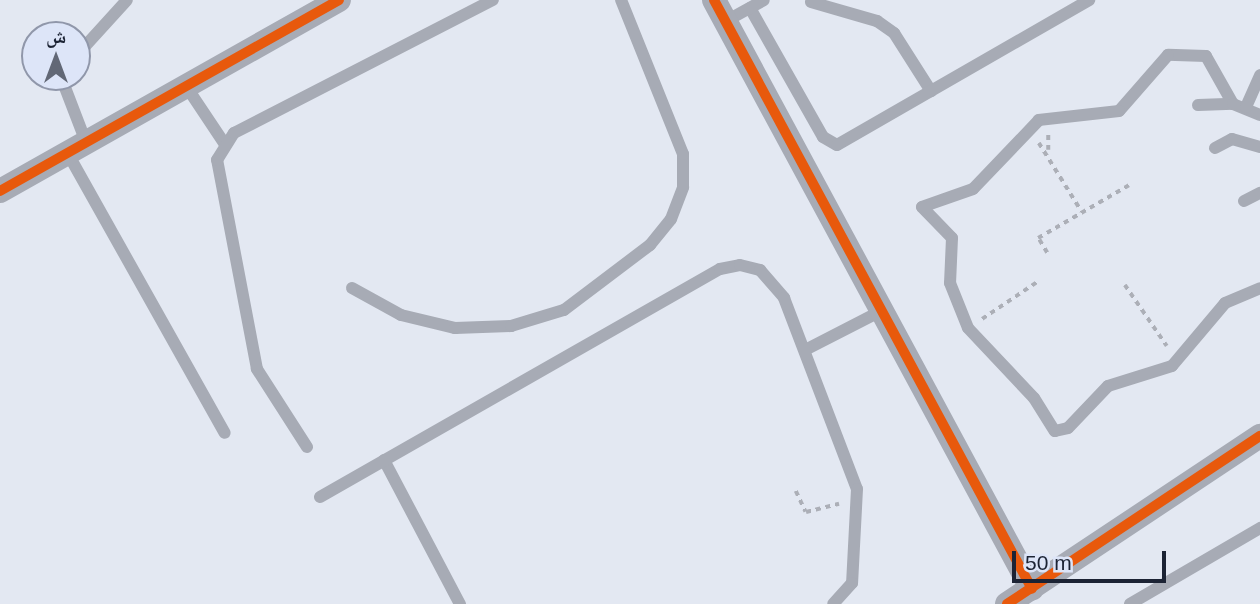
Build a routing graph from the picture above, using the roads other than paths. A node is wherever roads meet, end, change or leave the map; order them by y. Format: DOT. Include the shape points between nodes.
graph roads {
  1 [pos="127,0"];
  2 [pos="339,0"];
  3 [pos="493,0"];
  4 [pos="621,0"];
  5 [pos="825,0"];
  6 [pos="1087,0"];
  7 [pos="808,1"];
  8 [pos="757,3"];
  9 [pos="720,11"];
  10 [pos="91,40"];
  11 [pos="1260,75"];
  12 [pos="186,86"];
  13 [pos="61,91"];
  14 [pos="931,91"];
  15 [pos="1198,105"];
  16 [pos="1239,106"];
  17 [pos="1260,115"];
  18 [pos="224,143"];
  19 [pos="1260,146"];
  20 [pos="77,147"];
  21 [pos="1215,148"];
  22 [pos="0,191"];
  23 [pos="1260,193"];
  24 [pos="1244,201"];
  25 [pos="352,288"];
  26 [pos="1260,288"];
  27 [pos="881,311"];
  28 [pos="807,349"];
  29 [pos="225,433"];
  30 [pos="1260,436"];
  31 [pos="307,447"];
  32 [pos="384,460"];
  33 [pos="320,497"];
  34 [pos="1260,528"];
  35 [pos="1017,599"];
  36 [pos="460,604"];
  37 [pos="833,604"];
  38 [pos="1130,604"];
  1 -- 10 [label="lane"];
  2 -- 12 [label="street"];
  3 -- 18 [label="lane"];
  4 -- 25 [label="lane" via="683,154 675,208 650,245 564,310 511,326 441,324 401,315"];
  5 -- 7 [label="lane"];
  6 -- 14 [label="lane"];
  7 -- 14 [label="lane" via="885,27"];
  8 -- 9 [label="lane"];
  8 -- 14 [label="lane" via="831,144"];
  9 -- 27 [label="street"];
  11 -- 16 [label="lane"];
  12 -- 18 [label="lane"];
  12 -- 20 [label="street"];
  13 -- 20 [label="lane"];
  15 -- 16 [label="lane"];
  16 -- 17 [label="lane"];
  16 -- 26 [label="lane" via="1206,56 1168,55 1119,111 1039,120 973,189 924,203 924,212 953,238 950,283 968,328 1060,432 1108,386 1172,366 1225,303"];
  18 -- 31 [label="lane" via="217,179 233,219 237,285 257,369"];
  19 -- 21 [label="lane" via="1232,139"];
  20 -- 22 [label="street"];
  20 -- 29 [label="lane"];
  23 -- 24 [label="lane"];
  27 -- 28 [label="lane"];
  27 -- 35 [label="street"];
  28 -- 32 [label="lane" via="775,283 760,270 720,269"];
  28 -- 37 [label="lane" via="859,505 852,583"];
  30 -- 35 [label="street"];
  32 -- 33 [label="lane"];
  32 -- 36 [label="lane"];
  34 -- 38 [label="lane"];
}
